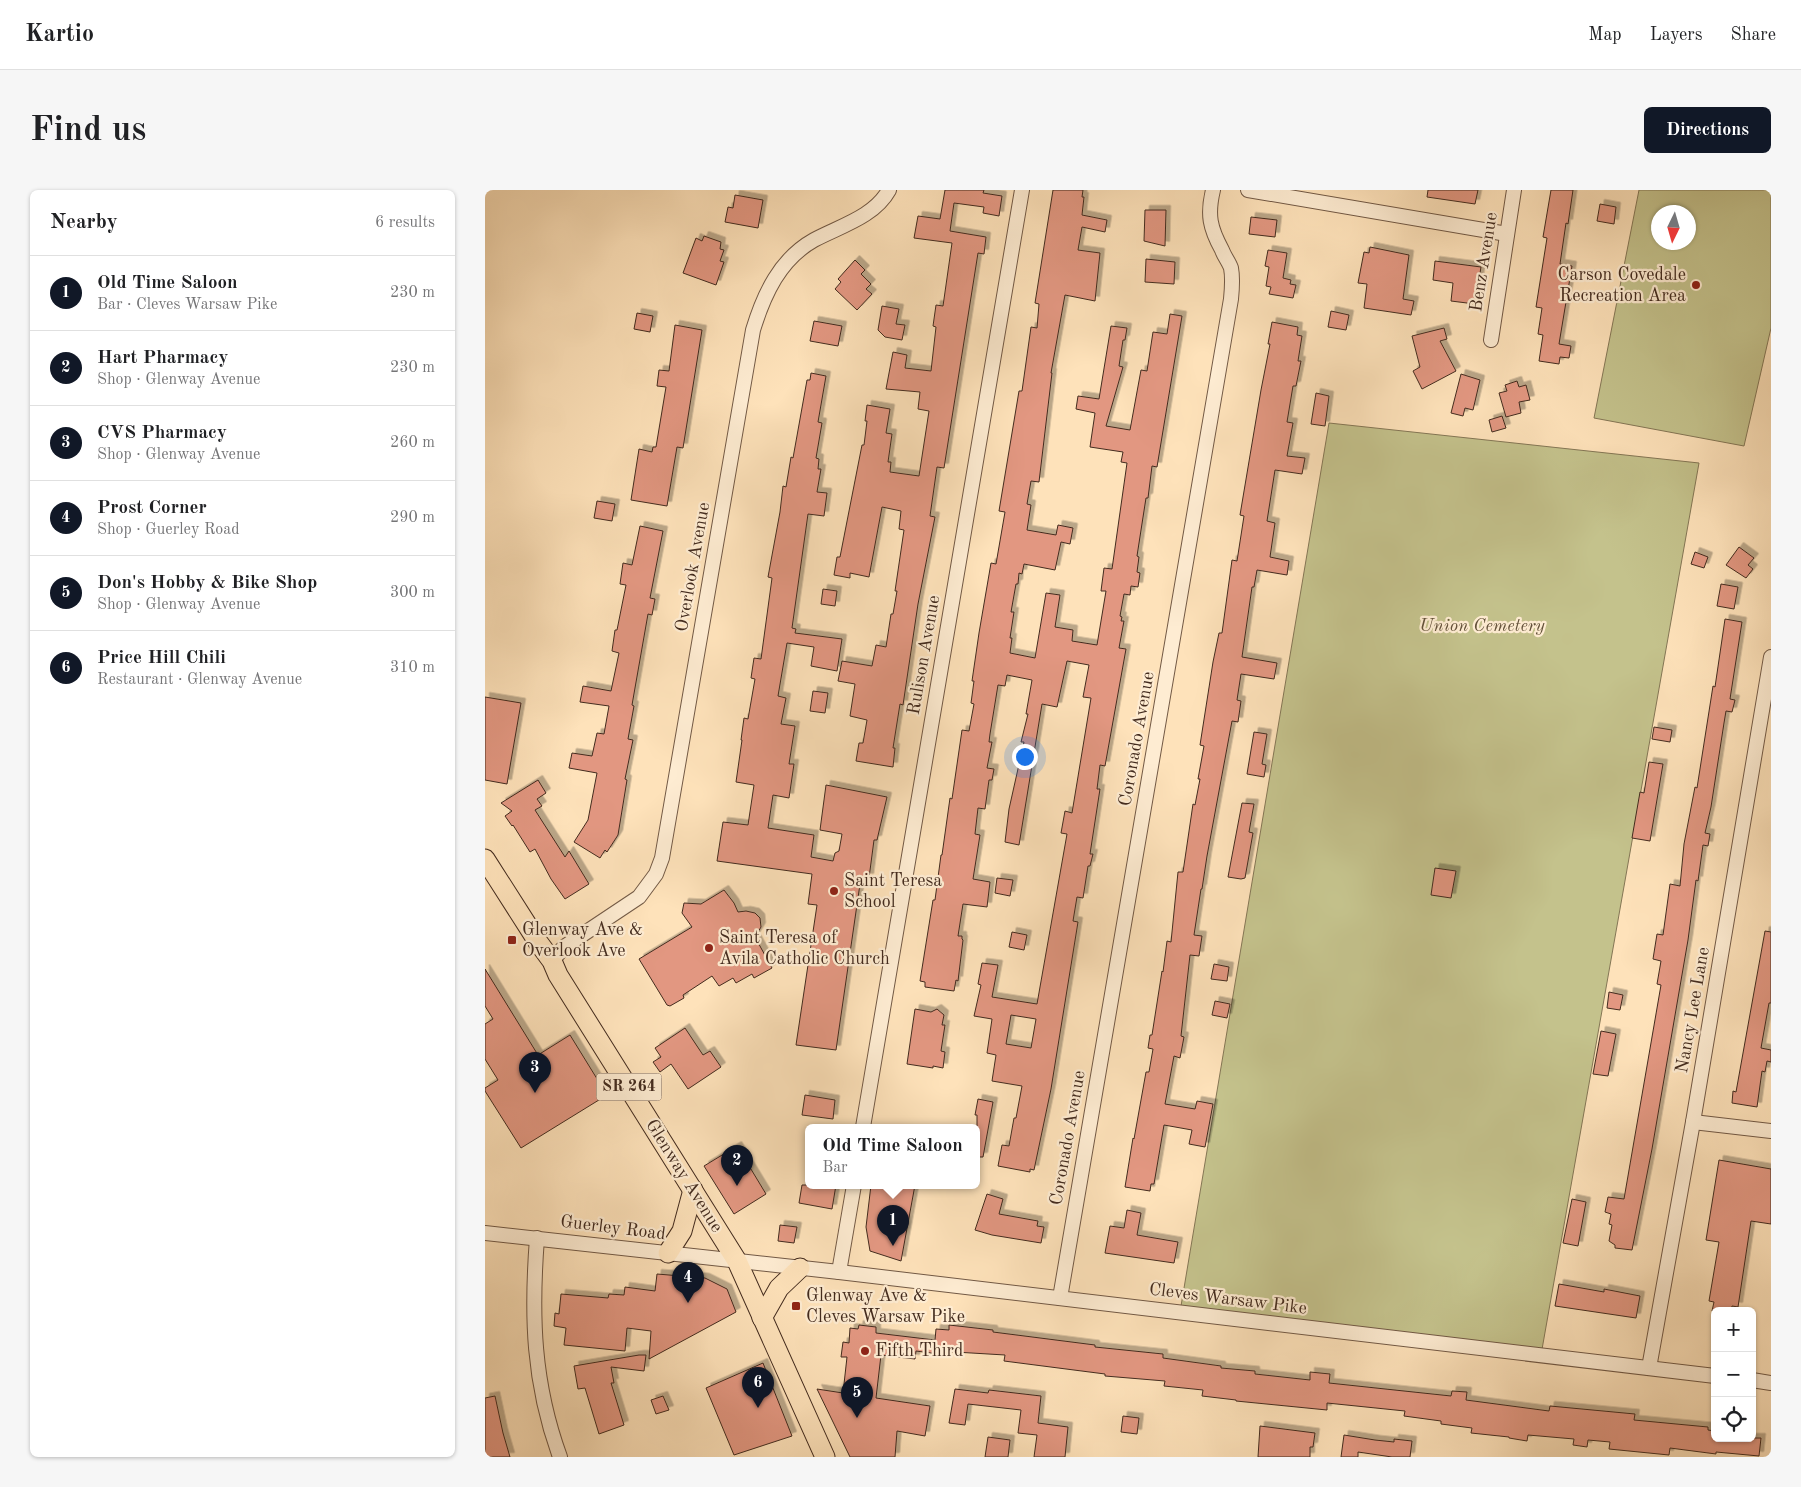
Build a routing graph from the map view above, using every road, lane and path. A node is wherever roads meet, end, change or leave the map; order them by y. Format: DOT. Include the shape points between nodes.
graph roads {
  1 [pos="889,190"];
  2 [pos="1022,190"];
  3 [pos="1213,190"];
  4 [pos="1248,190"];
  5 [pos="1514,190"];
  6 [pos="1507,234"];
  7 [pos="1491,340"];
  8 [pos="1771,657"];
  9 [pos="485,858"];
  10 [pos="552,961"];
  11 [pos="1693,1122"];
  12 [pos="864,1124"];
  13 [pos="1771,1131"];
  14 [pos="852,1189"];
  15 [pos="693,1190"];
  16 [pos="485,1233"];
  17 [pos="537,1238"];
  18 [pos="668,1253"];
  19 [pos="737,1261"];
  20 [pos="800,1268"];
  21 [pos="839,1272"];
  22 [pos="1059,1298"];
  23 [pos="762,1318"];
  24 [pos="1649,1368"];
  25 [pos="1711,1376"];
  26 [pos="1756,1380"];
  27 [pos="1771,1382"];
  28 [pos="560,1457"];
  29 [pos="825,1457"];
  1 -- 10 [label="street, Overlook Avenue" via="867,214 812,241 795,254 773,282 759,309 751,339 662,858 656,874 639,897 564,947"];
  2 -- 12 [label="street, Rulison Avenue"];
  3 -- 22 [label="street, Coronado Avenue" via="1210,220 1231,268 1231,299"];
  4 -- 6 [label="street"];
  5 -- 6 [label="street, Benz Avenue"];
  6 -- 7 [label="street, Benz Avenue"];
  8 -- 11 [label="street, Nancy Lee Lane"];
  9 -- 10 [label="main road, Glenway Avenue / SR 264"];
  10 -- 15 [label="main road, Glenway Avenue / SR 264"];
  11 -- 13 [label="street"];
  11 -- 24 [label="street, Nancy Lee Lane"];
  14 -- 21 [label="street"];
  15 -- 18 [label="main road" via="682,1230"];
  15 -- 19 [label="main road, Glenway Avenue / SR 264"];
  16 -- 17 [label="street, Guerley Road"];
  17 -- 18 [label="street, Guerley Road"];
  17 -- 28 [label="street" via="533,1310 536,1361 544,1405"];
  18 -- 19 [label="street, Guerley Road"];
  19 -- 20 [label="street, Cleves Warsaw Pike"];
  19 -- 23 [label="main road, Glenway Avenue / SR 264"];
  20 -- 21 [label="street, Cleves Warsaw Pike"];
  20 -- 23 [label="main road" via="779,1288"];
  21 -- 22 [label="street, Cleves Warsaw Pike"];
  22 -- 24 [label="street, Cleves Warsaw Pike"];
  23 -- 29 [label="main road, Glenway Avenue / SR 264"];
  24 -- 25 [label="street, Cleves Warsaw Pike"];
  26 -- 27 [label="street"];
}
